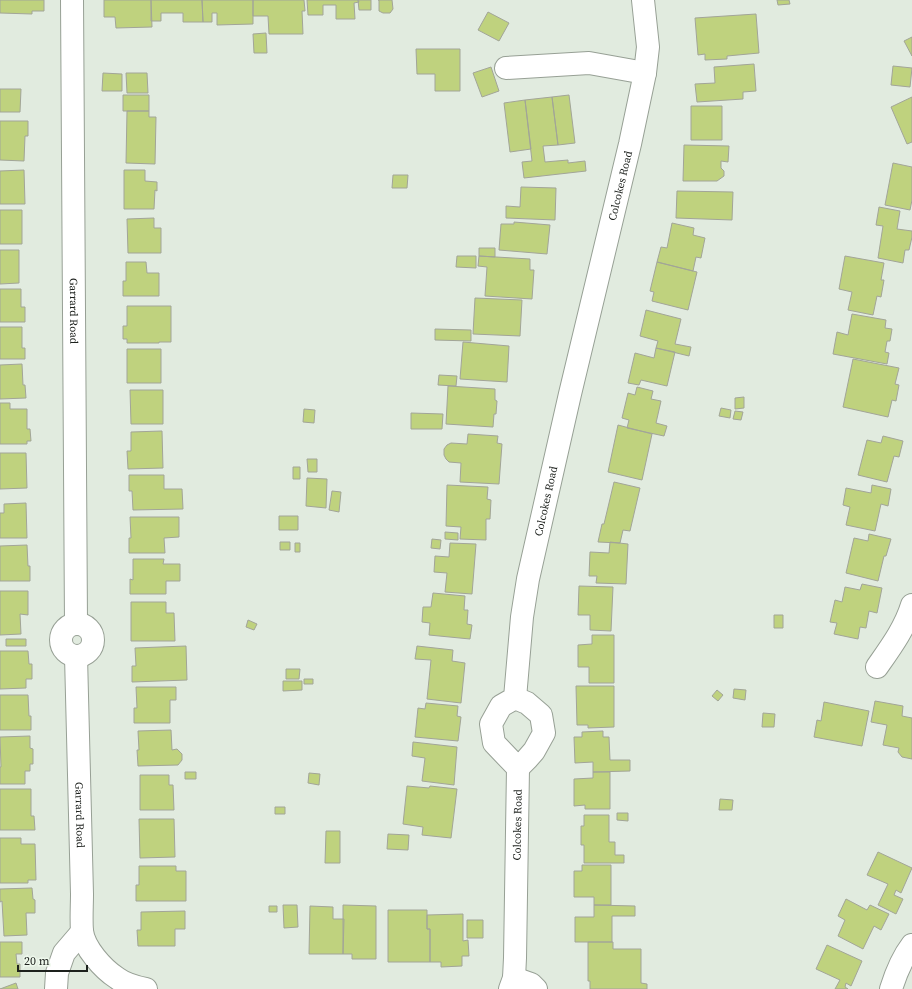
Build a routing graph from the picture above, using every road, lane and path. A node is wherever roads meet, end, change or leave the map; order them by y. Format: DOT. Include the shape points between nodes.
graph roads {
  1 [pos="72,0"];
  2 [pos="643,0"];
  3 [pos="506,68"];
  4 [pos="645,73"];
  5 [pos="912,604"];
  6 [pos="878,667"];
  7 [pos="515,698"];
  8 [pos="518,768"];
  9 [pos="82,932"];
  10 [pos="912,945"];
  11 [pos="512,984"];
  12 [pos="138,988"];
  13 [pos="56,989"];
  14 [pos="536,989"];
  15 [pos="891,989"];
  1 -- 9 [label="street, Garrard Road" via="76,623 67,626 61,634 61,644 67,652 76,656"];
  2 -- 4 [label="street, Colcokes Road" via="648,47"];
  3 -- 4 [label="street" via="588,63"];
  4 -- 7 [label="street, Colcokes Road" via="528,580"];
  5 -- 6 [label="street" via="895,641"];
  7 -- 8 [label="street" via="501,706 491,724 494,743"];
  7 -- 8 [label="street" via="527,703 541,715 544,733 534,751"];
  8 -- 11 [label="street, Colcokes Road" via="515,958"];
  9 -- 12 [label="street, Garrard Road" via="90,951 104,968 117,978"];
  9 -- 13 [label="street" via="64,953 57,973"];
  10 -- 15 [label="street" via="897,970"];
  11 -- 14 [label="street" via="531,984"];
}
